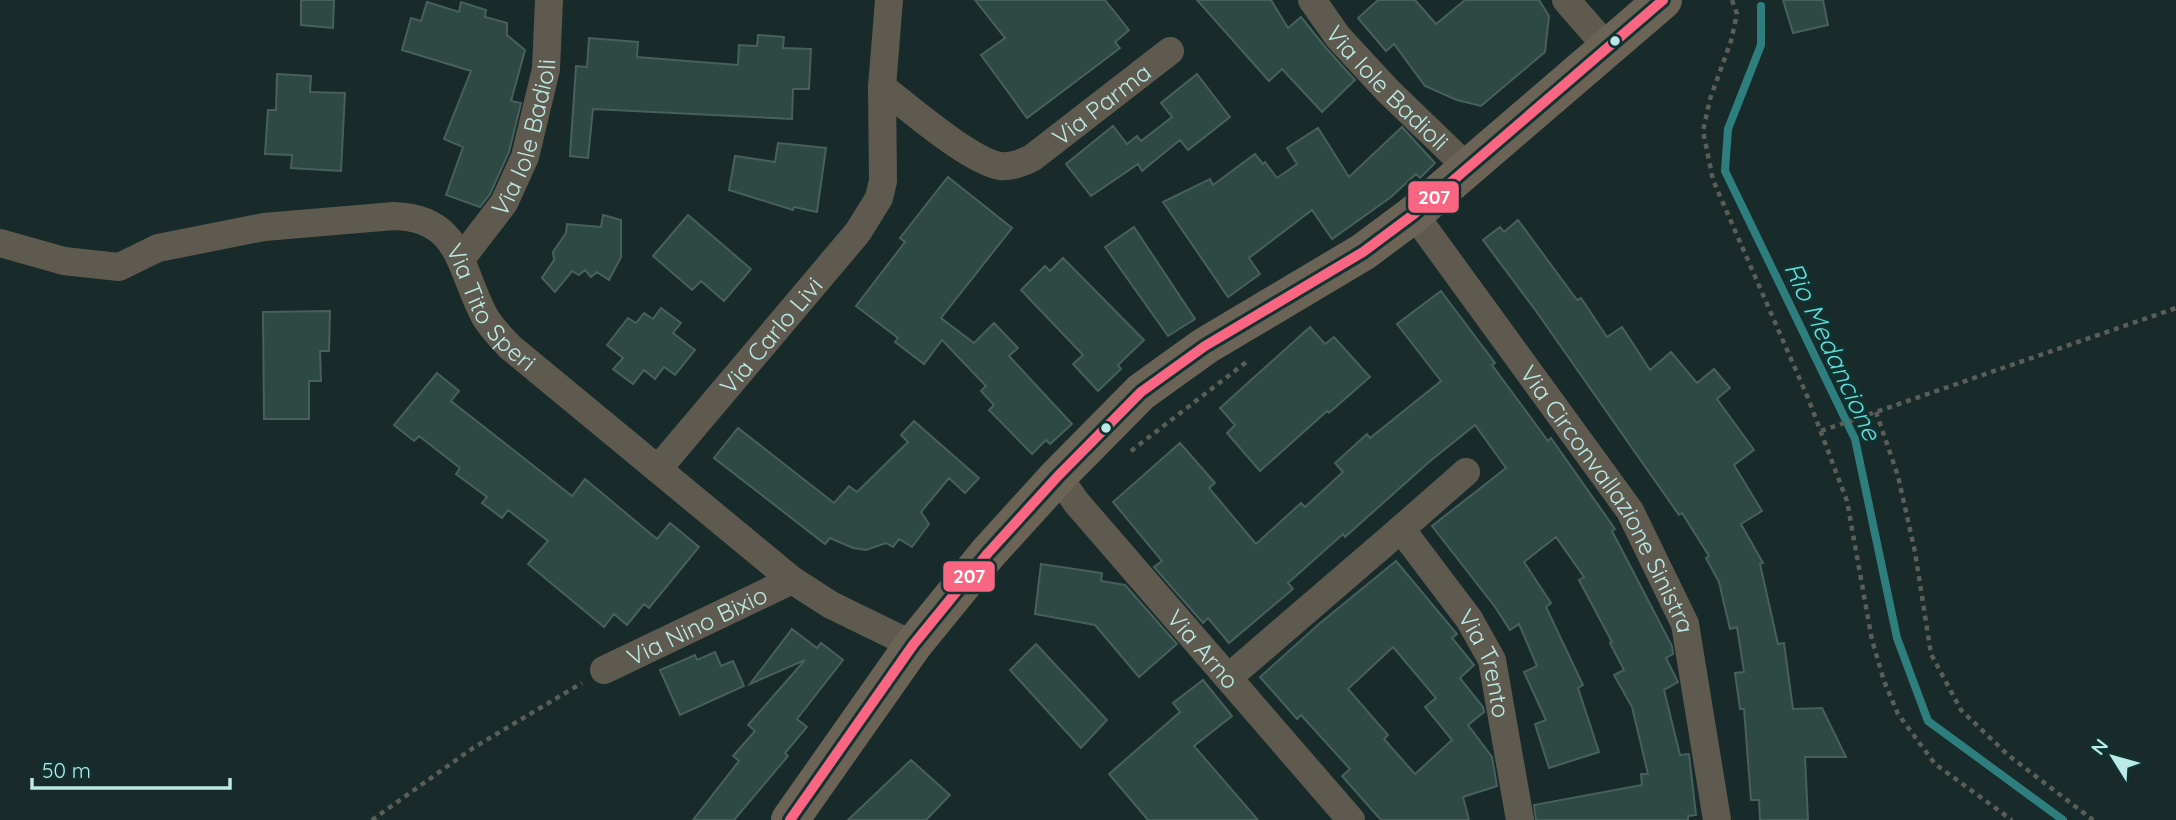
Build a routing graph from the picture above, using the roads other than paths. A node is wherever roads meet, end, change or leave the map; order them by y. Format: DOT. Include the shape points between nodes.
graph roads {
  1 [pos="549,0"];
  2 [pos="884,0"];
  3 [pos="1312,0"];
  4 [pos="1566,0"];
  5 [pos="1663,0"];
  6 [pos="1607,47"];
  7 [pos="1170,51"];
  8 [pos="882,87"];
  9 [pos="1468,168"];
  10 [pos="1414,214"];
  11 [pos="0,243"];
  12 [pos="461,259"];
  13 [pos="658,469"];
  14 [pos="1466,472"];
  15 [pos="1058,476"];
  16 [pos="1401,529"];
  17 [pos="792,580"];
  18 [pos="913,645"];
  19 [pos="604,670"];
  20 [pos="1229,677"];
  21 [pos="790,820"];
  22 [pos="1351,820"];
  23 [pos="1520,820"];
  24 [pos="1717,820"];
  1 -- 12 [label="street, Via Iole Badioli" via="546,69 526,157 504,202"];
  2 -- 8 [label="street"];
  3 -- 9 [label="street, Via Iole Badioli" via="1338,37 1388,91"];
  4 -- 6 [label="street"];
  5 -- 6 [label="street"];
  6 -- 9 [label="street"];
  7 -- 8 [label="street, Via Parma" via="1032,158 1004,166 970,153"];
  8 -- 13 [label="street, Via Carlo Livi" via="880,198 858,232"];
  9 -- 10 [label="street"];
  10 -- 15 [label="street" via="1363,252 1206,346 1141,392"];
  10 -- 24 [label="street, Via Circonvallazione Sinistra" via="1630,511 1685,624"];
  11 -- 12 [label="street, Via Tito Speri" via="64,261 119,267 158,248 264,227 410,216 444,232"];
  12 -- 13 [label="street, Via Tito Speri" via="496,333"];
  13 -- 17 [label="street, Via Tito Speri"];
  14 -- 16 [label="street"];
  15 -- 18 [label="street" via="988,552"];
  15 -- 20 [label="street, Via Arno"];
  16 -- 20 [label="street"];
  16 -- 23 [label="street, Via Trento" via="1469,619 1492,660"];
  17 -- 18 [label="street, Via Tito Speri" via="831,605"];
  17 -- 19 [label="street, Via Nino Bixio"];
  18 -- 21 [label="street"];
  20 -- 22 [label="street, Via Arno"];
}
